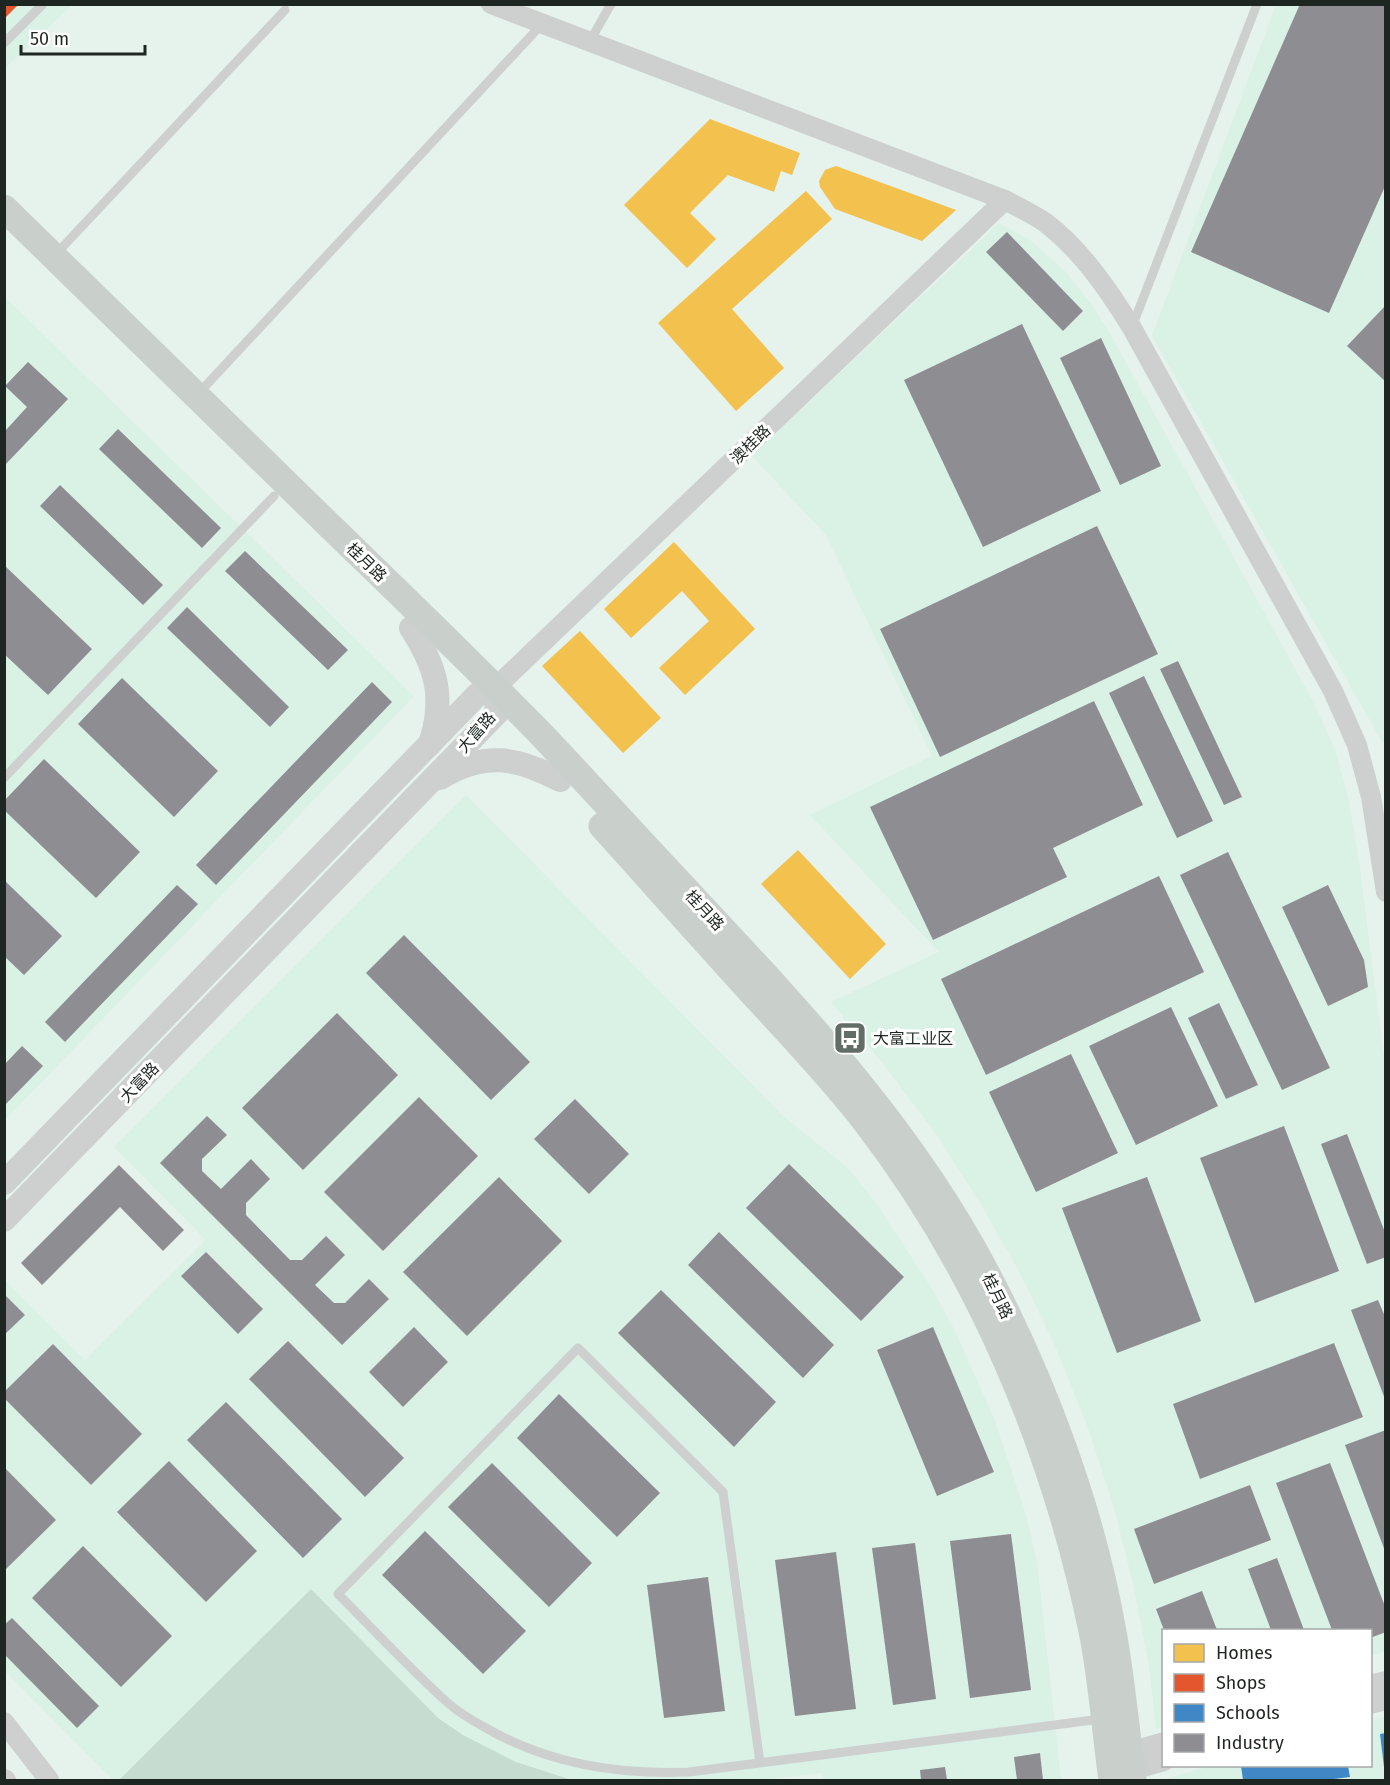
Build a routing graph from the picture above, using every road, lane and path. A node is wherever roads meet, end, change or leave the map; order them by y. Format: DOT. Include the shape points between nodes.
graph roads {
  1 [pos="43,4"];
  2 [pos="491,4"];
  3 [pos="611,4"];
  4 [pos="1257,4"];
  5 [pos="285,10"];
  6 [pos="542,24"];
  7 [pos="589,42"];
  8 [pos="4,43"];
  9 [pos="1005,200"];
  10 [pos="4,208"];
  11 [pos="4,234"];
  12 [pos="54,256"];
  13 [pos="1132,327"];
  14 [pos="196,396"];
  15 [pos="274,496"];
  16 [pos="411,628"];
  17 [pos="490,698"];
  18 [pos="429,745"];
  19 [pos="4,778"];
  20 [pos="560,780"];
  21 [pos="425,787"];
  22 [pos="373,803"];
  23 [pos="392,821"];
  24 [pos="1386,892"];
  25 [pos="4,1183"];
  26 [pos="4,1220"];
  27 [pos="1104,1719"];
  28 [pos="4,1722"];
  29 [pos="1162,1743"];
  30 [pos="1162,1761"];
  31 [pos="760,1763"];
  32 [pos="1123,1770"];
  33 [pos="49,1780"];
  1 -- 8 [label="lane"];
  2 -- 6 [label="street"];
  3 -- 7 [label="lane"];
  4 -- 13 [label="lane"];
  5 -- 12 [label="lane"];
  6 -- 7 [label="street"];
  6 -- 14 [label="lane"];
  7 -- 9 [label="street"];
  9 -- 13 [label="street" via="1045,222 1083,257"];
  9 -- 17 [label="street, 澳桂路"];
  10 -- 12 [label="main road, 桂月路"];
  11 -- 15 [label="main road, 桂月路"];
  12 -- 14 [label="main road, 桂月路"];
  13 -- 24 [label="street" via="1343,712 1371,797"];
  14 -- 17 [label="main road, 桂月路"];
  15 -- 16 [label="main road, 桂月路"];
  15 -- 19 [label="lane"];
  16 -- 17 [label="main road, 桂月路"];
  16 -- 18 [label="street" via="433,668 438,687 436,725"];
  17 -- 18 [label="street, 大富路"];
  17 -- 20 [label="main road, 桂月路"];
  17 -- 21 [label="street, 大富路"];
  17 -- 32 [label="main road, 桂月路" via="547,741 797,1008 902,1137 950,1208 1022,1346 1077,1491 1113,1631"];
  18 -- 22 [label="street, 大富路"];
  20 -- 21 [label="street" via="535,766 490,760 447,773"];
  20 -- 27 [label="main road, 桂月路" via="865,1121 952,1251 1020,1393 1052,1479 1093,1634"];
  21 -- 23 [label="street, 大富路"];
  22 -- 23 [label="street"];
  22 -- 25 [label="street, 大富路"];
  23 -- 26 [label="street, 大富路"];
  27 -- 31 [label="lane"];
  27 -- 32 [label="main road, 桂月路"];
  28 -- 33 [label="street"];
  29 -- 32 [label="street"];
  30 -- 32 [label="street"];
  31 -- 31 [label="lane" via="689,1772 632,1772 576,1764 523,1746 449,1704 338,1594 578,1348 723,1492"];
}
